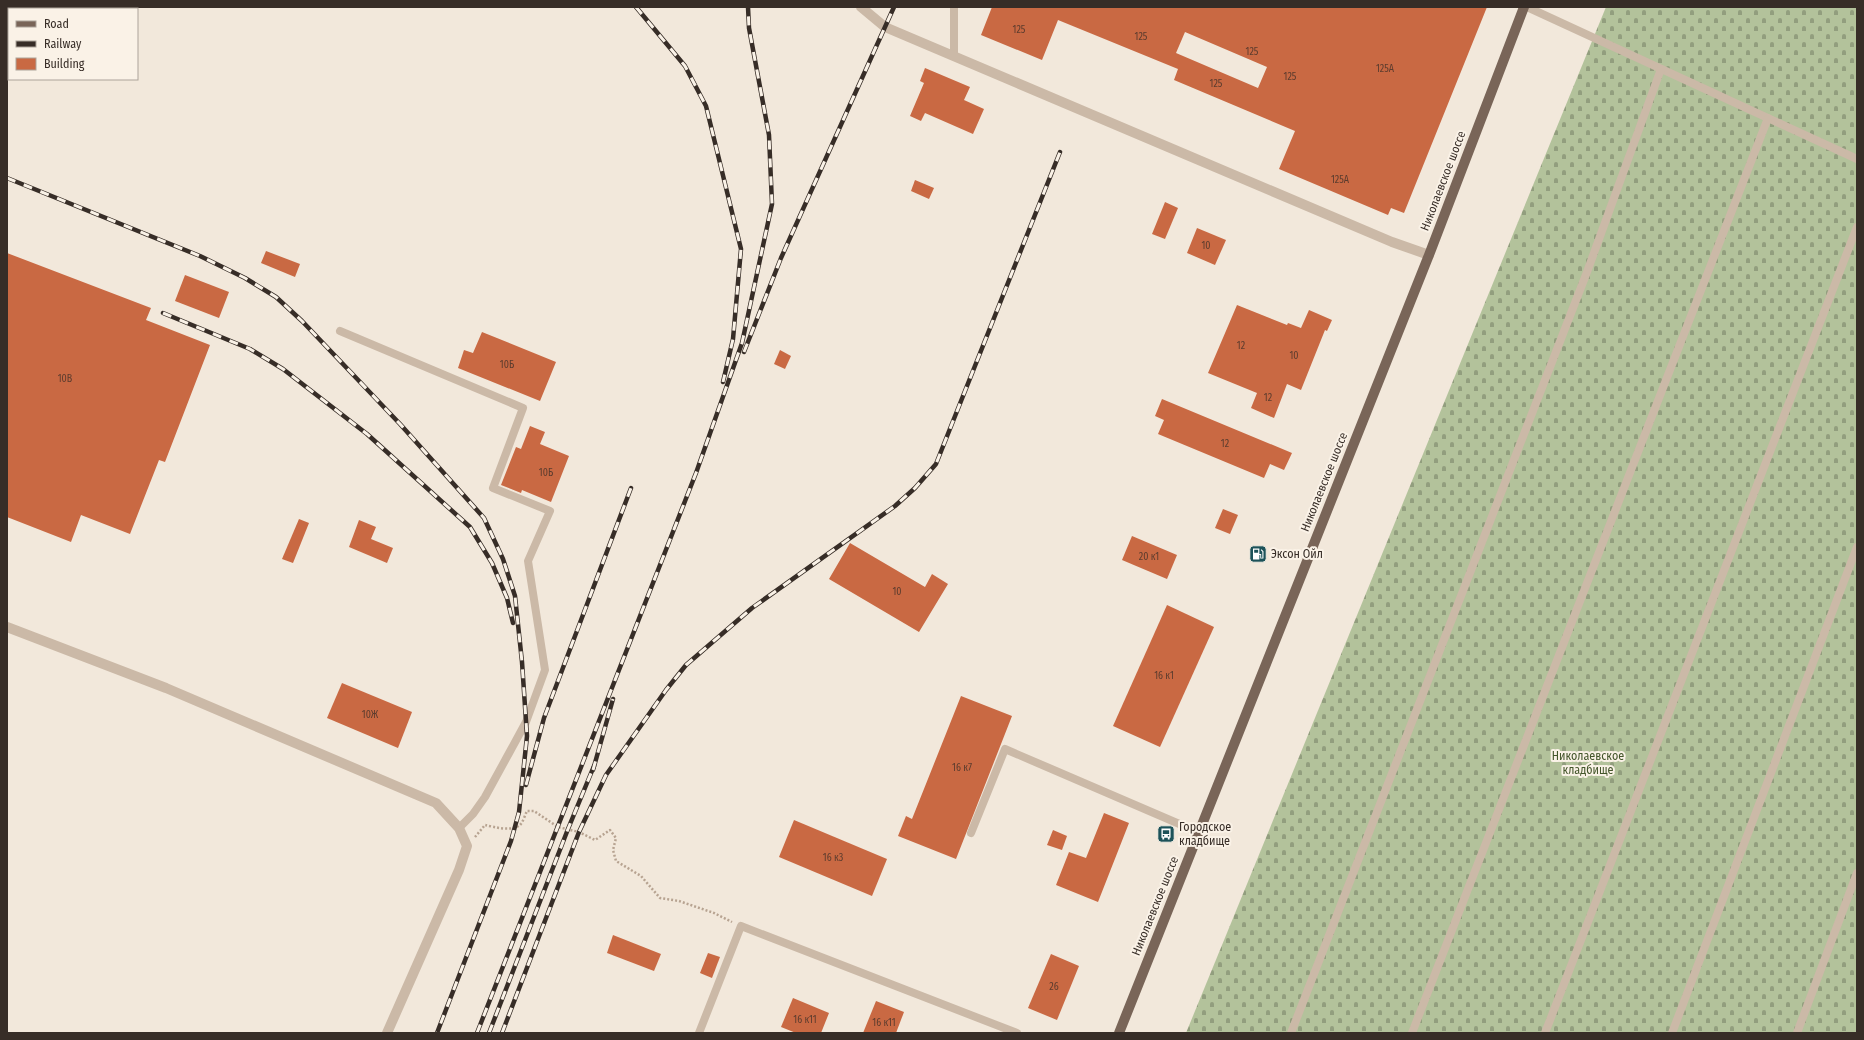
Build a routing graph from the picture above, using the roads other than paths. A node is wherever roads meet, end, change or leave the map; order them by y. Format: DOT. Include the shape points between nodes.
graph roads {
  1 [pos="861,7"];
  2 [pos="954,7"];
  3 [pos="1525,7"];
  4 [pos="954,56"];
  5 [pos="1662,69"];
  6 [pos="1768,118"];
  7 [pos="1857,159"];
  8 [pos="1857,227"];
  9 [pos="1429,255"];
  10 [pos="340,331"];
  11 [pos="1857,547"];
  12 [pos="7,628"];
  13 [pos="459,828"];
  14 [pos="1198,832"];
  15 [pos="971,833"];
  16 [pos="1857,873"];
  17 [pos="387,1033"];
  18 [pos="699,1033"];
  19 [pos="1016,1033"];
  20 [pos="1118,1033"];
  21 [pos="1291,1033"];
  22 [pos="1412,1033"];
  23 [pos="1545,1033"];
  24 [pos="1672,1033"];
  25 [pos="1797,1033"];
  1 -- 4 [label="street" via="885,27"];
  2 -- 4 [label="lane"];
  3 -- 5 [label="lane"];
  3 -- 9 [label="main road, Николаевское шоссе"];
  4 -- 9 [label="street" via="1392,242"];
  5 -- 6 [label="lane"];
  5 -- 21 [label="lane" via="1587,272"];
  6 -- 7 [label="lane"];
  6 -- 22 [label="lane"];
  8 -- 23 [label="lane"];
  9 -- 14 [label="main road, Николаевское шоссе"];
  10 -- 13 [label="lane" via="523,408 493,488 550,511 528,561 545,670 526,722 485,797"];
  11 -- 24 [label="lane"];
  12 -- 13 [label="street" via="166,688 436,803"];
  13 -- 17 [label="street" via="467,846 459,870"];
  14 -- 15 [label="lane" via="1005,749"];
  14 -- 20 [label="main road, Николаевское шоссе"];
  16 -- 25 [label="lane"];
  18 -- 19 [label="lane" via="741,926"];
}
